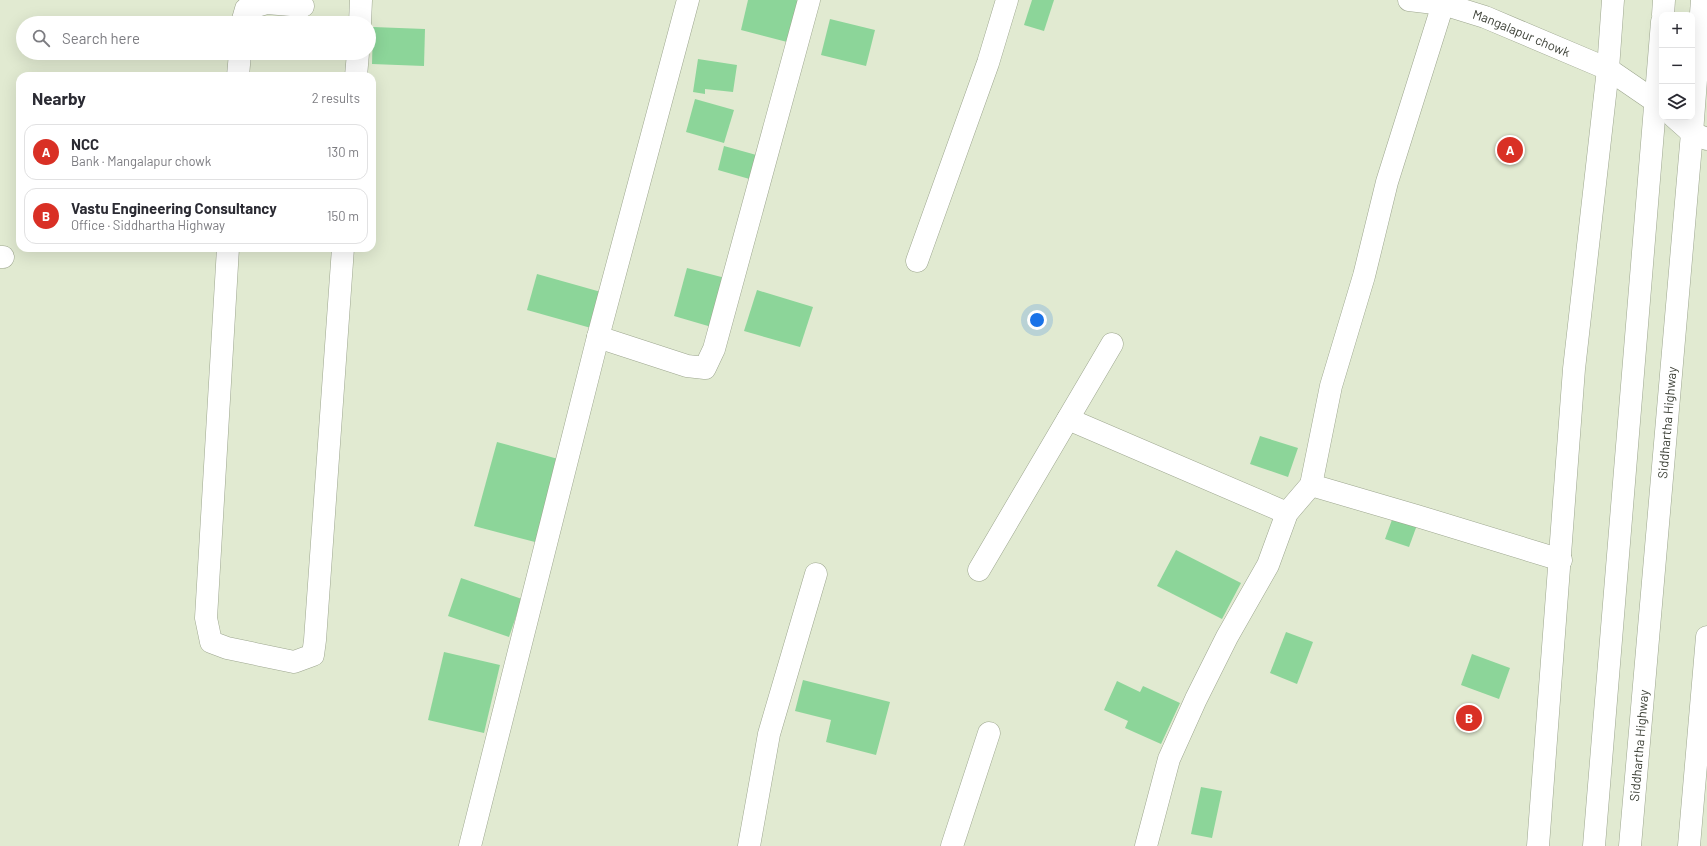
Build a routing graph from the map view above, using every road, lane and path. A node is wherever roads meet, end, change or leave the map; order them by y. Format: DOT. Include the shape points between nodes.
graph roads {
  1 [pos="361,0"];
  2 [pos="688,0"];
  3 [pos="810,0"];
  4 [pos="1008,0"];
  5 [pos="1409,0"];
  6 [pos="1613,0"];
  7 [pos="1664,0"];
  8 [pos="1702,0"];
  9 [pos="1443,4"];
  10 [pos="303,6"];
  11 [pos="1662,12"];
  12 [pos="244,16"];
  13 [pos="360,16"];
  14 [pos="1661,48"];
  15 [pos="239,60"];
  16 [pos="357,60"];
  17 [pos="1608,69"];
  18 [pos="238,72"];
  19 [pos="356,72"];
  20 [pos="1660,84"];
  21 [pos="1659,104"];
  22 [pos="1678,120"];
  23 [pos="1700,136"];
  24 [pos="228,252"];
  25 [pos="344,252"];
  26 [pos="917,261"];
  27 [pos="598,337"];
  28 [pos="1112,344"];
  29 [pos="1068,419"];
  30 [pos="1311,485"];
  31 [pos="1287,513"];
  32 [pos="1561,560"];
  33 [pos="980,570"];
  34 [pos="816,574"];
  35 [pos="1707,638"];
  36 [pos="990,733"];
  37 [pos="470,846"];
  38 [pos="748,846"];
  39 [pos="952,846"];
  40 [pos="1146,846"];
  41 [pos="1538,846"];
  42 [pos="1594,846"];
  43 [pos="1630,846"];
  44 [pos="1689,846"];
  1 -- 13 [label="main road"];
  2 -- 27 [label="main road"];
  3 -- 27 [label="main road" via="714,349 705,368 687,366"];
  4 -- 26 [label="main road"];
  5 -- 9 [label="main road, Mangalapur chowk"];
  6 -- 17 [label="main road"];
  7 -- 11 [label="main road"];
  8 -- 23 [label="main road, Siddhartha Highway"];
  9 -- 17 [label="main road, Mangalapur chowk" via="1485,17"];
  9 -- 30 [label="main road" via="1390,175 1364,276 1331,386"];
  10 -- 12 [label="main road" via="267,3 246,9"];
  14 -- 20 [label="main road"];
  15 -- 18 [label="main road"];
  16 -- 19 [label="main road"];
  17 -- 21 [label="main road, Mangalapur chowk"];
  17 -- 32 [label="main road" via="1574,369"];
  21 -- 42 [label="main road"];
  22 -- 23 [label="main road"];
  23 -- 43 [label="main road, Siddhartha Highway"];
  24 -- 25 [label="main road" via="206,618 211,642 227,648 294,662 313,655 315,640"];
  27 -- 37 [label="main road"];
  28 -- 29 [label="main road"];
  29 -- 31 [label="main road"];
  29 -- 33 [label="main road"];
  30 -- 31 [label="main road"];
  30 -- 32 [label="main road"];
  31 -- 40 [label="main road" via="1268,566 1227,637 1169,759"];
  32 -- 41 [label="main road"];
  34 -- 38 [label="main road" via="769,734"];
  35 -- 44 [label="main road"];
  36 -- 39 [label="main road"];
}
